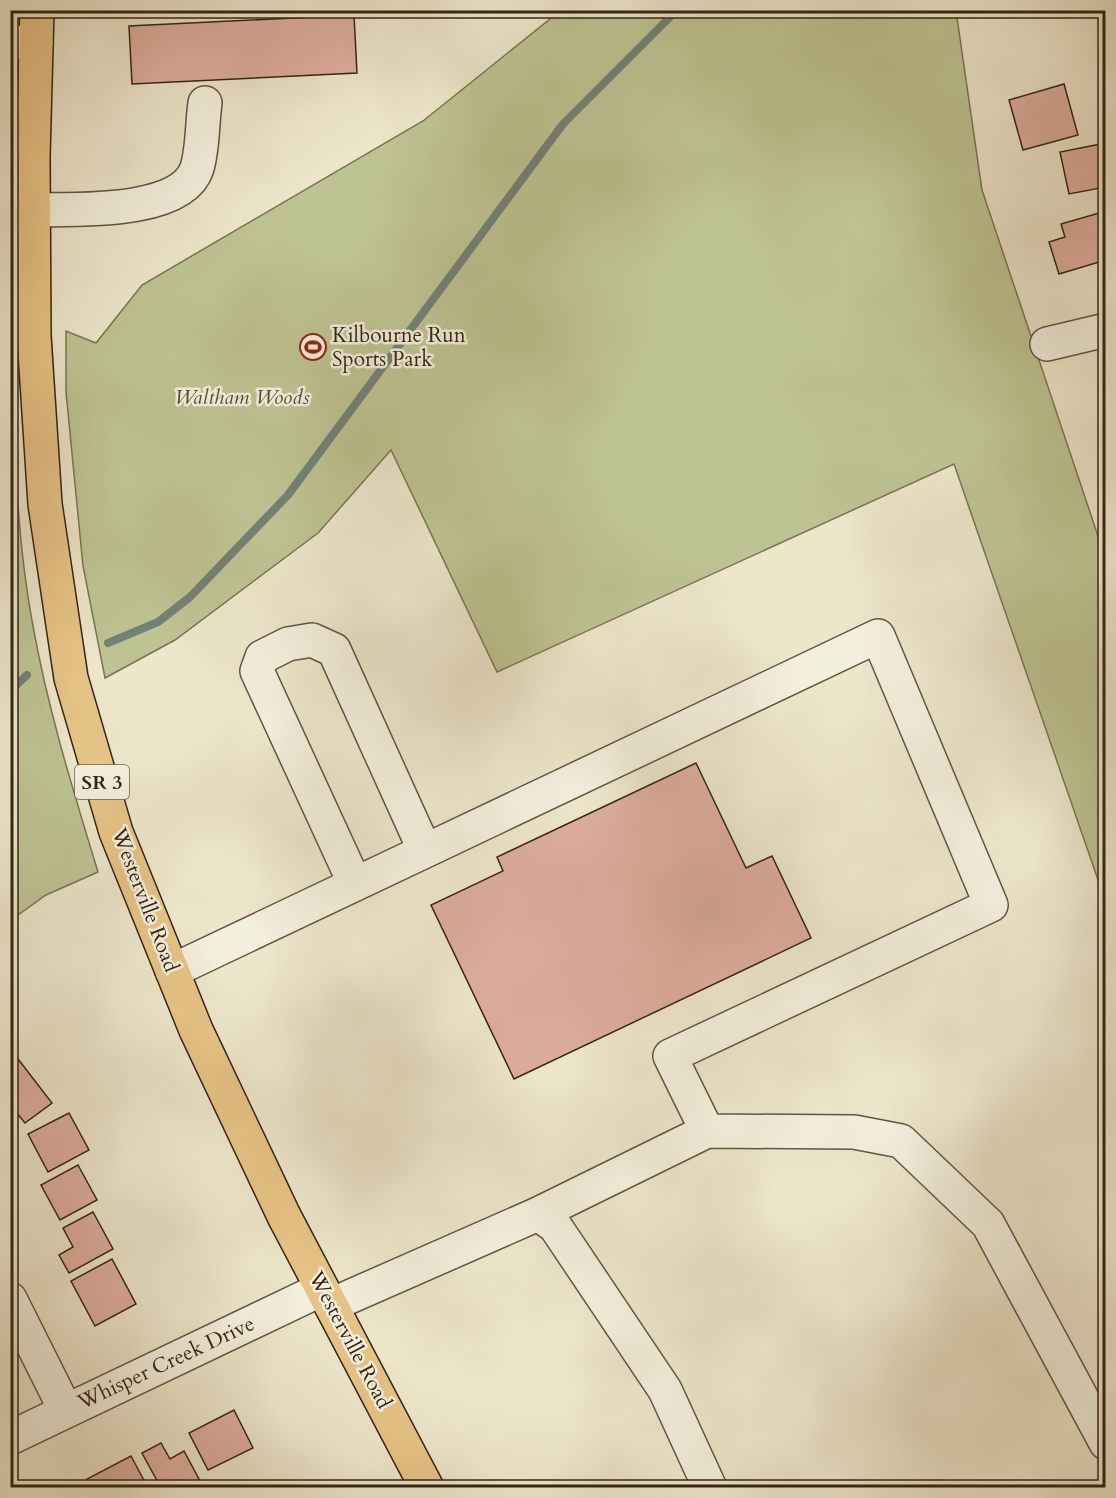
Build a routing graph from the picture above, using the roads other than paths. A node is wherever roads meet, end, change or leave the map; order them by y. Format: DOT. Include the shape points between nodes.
graph roads {
  1 [pos="37,10"];
  2 [pos="23,42"];
  3 [pos="205,103"];
  4 [pos="34,210"];
  5 [pos="1106,330"];
  6 [pos="1047,344"];
  7 [pos="425,851"];
  8 [pos="355,884"];
  9 [pos="172,971"];
  10 [pos="707,1131"];
  11 [pos="538,1214"];
  12 [pos="326,1297"];
  13 [pos="10,1299"];
  14 [pos="66,1411"];
  15 [pos="10,1438"];
  16 [pos="1106,1443"];
  17 [pos="426,1488"];
  18 [pos="710,1488"];
  1 -- 2 [label="main road, Westerville Road / SR 3"];
  2 -- 4 [label="main road, Westerville Road / SR 3"];
  3 -- 4 [label="street" via="196,170 178,191 135,206"];
  4 -- 9 [label="main road, Westerville Road / SR 3" via="34,336 45,504 71,678 116,832"];
  5 -- 6 [label="street"];
  7 -- 8 [label="street"];
  7 -- 8 [label="street" via="334,650 312,640 288,644 262,657 257,671"];
  7 -- 10 [label="street" via="878,636 991,905 670,1056"];
  8 -- 9 [label="street"];
  9 -- 12 [label="main road, Westerville Road / SR 3" via="206,1051"];
  10 -- 11 [label="street, Whisper Creek Drive"];
  10 -- 16 [label="street" via="854,1132 901,1141 988,1224"];
  11 -- 12 [label="street, Whisper Creek Drive"];
  11 -- 18 [label="street" via="555,1226 665,1390"];
  12 -- 14 [label="street, Whisper Creek Drive"];
  12 -- 17 [label="main road, Westerville Road / SR 3"];
  13 -- 14 [label="street"];
  14 -- 15 [label="street, Whisper Creek Drive"];
}
